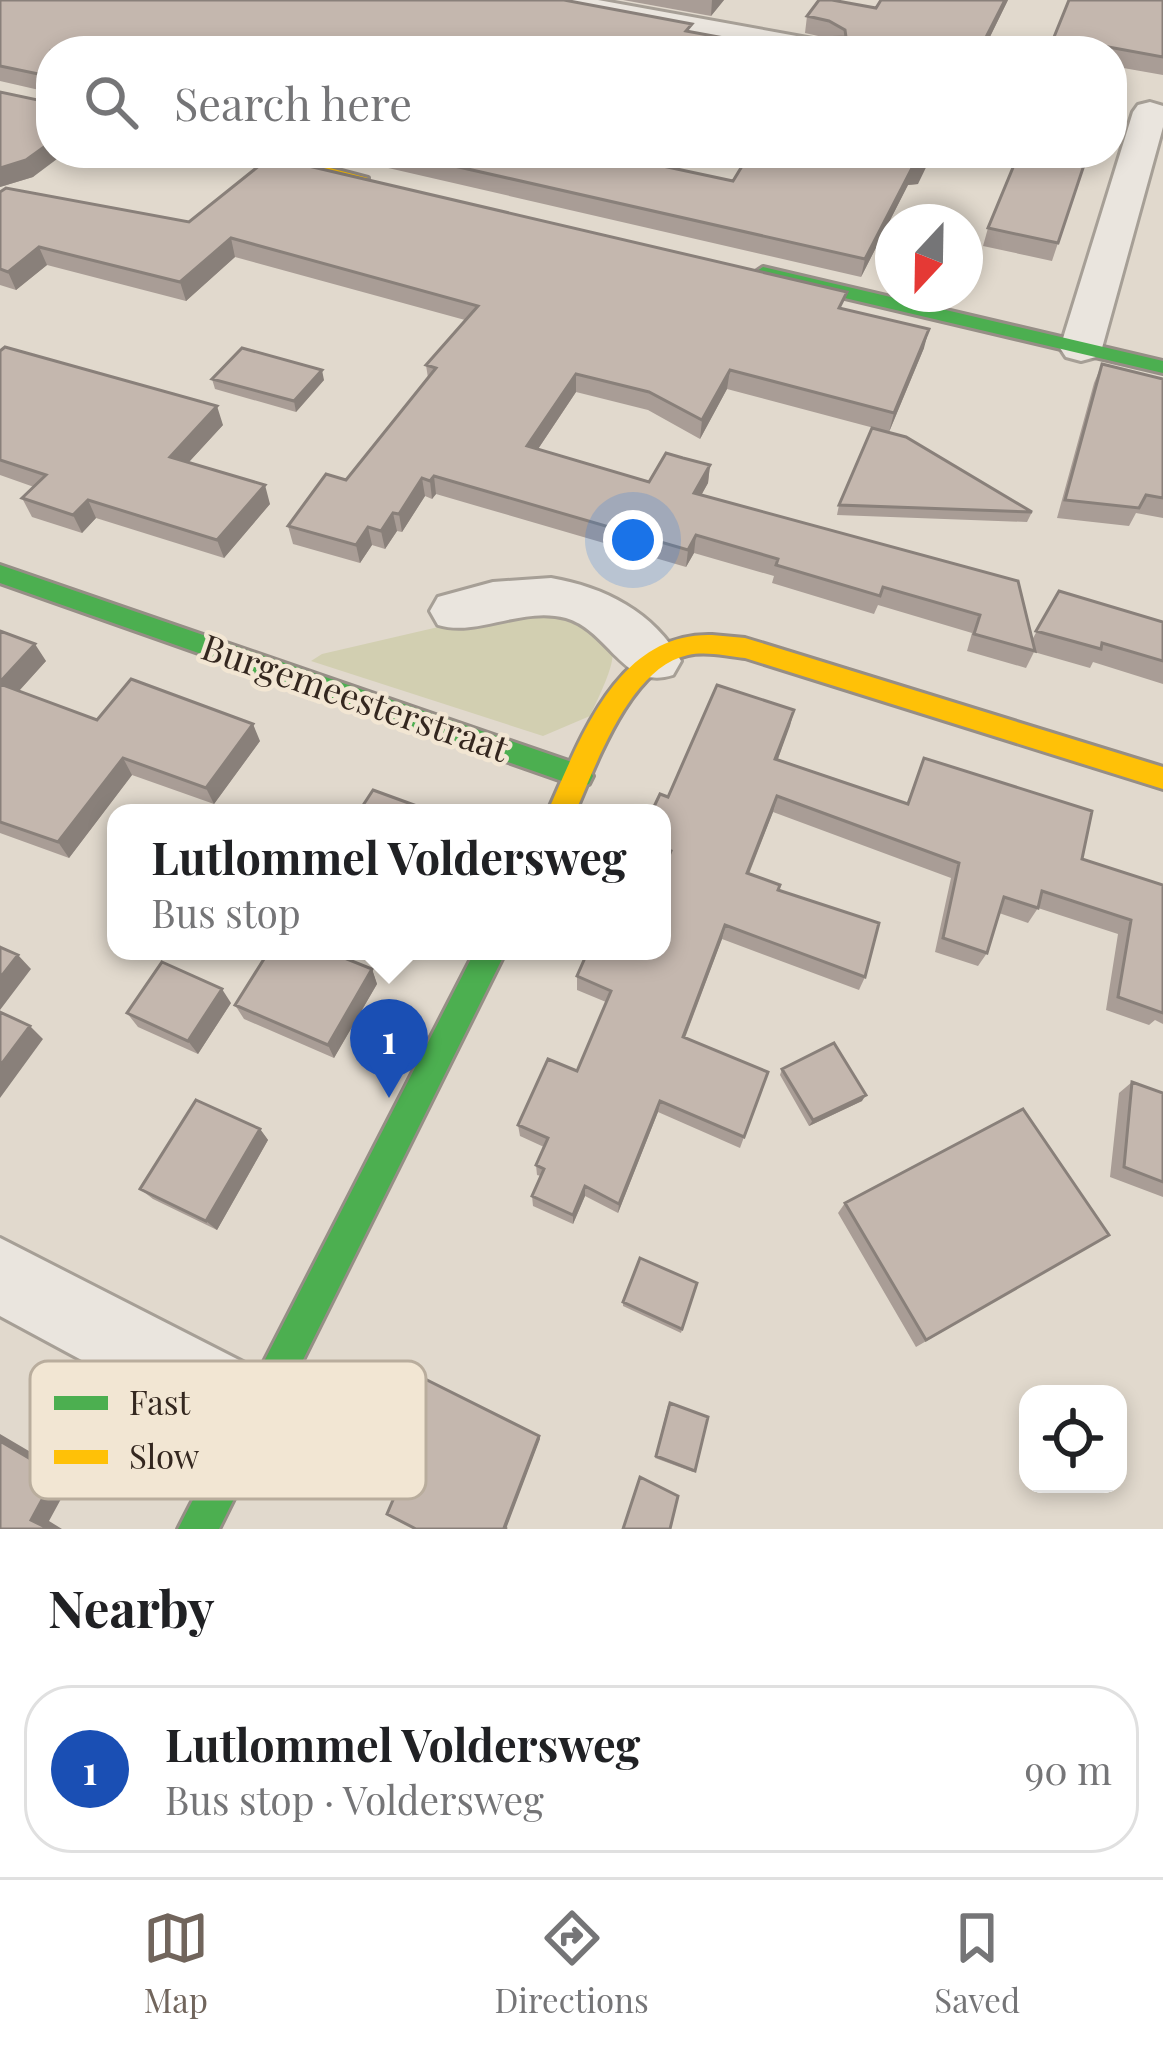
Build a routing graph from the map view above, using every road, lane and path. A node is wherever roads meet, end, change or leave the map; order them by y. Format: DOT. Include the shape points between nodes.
graph roads {
  1 [pos="549,0"];
  2 [pos="743,36"];
  3 [pos="1142,110"];
  4 [pos="316,168"];
  5 [pos="389,185"];
  6 [pos="735,267"];
  7 [pos="1081,348"];
  8 [pos="1163,367"];
  9 [pos="0,574"];
  10 [pos="456,611"];
  11 [pos="654,661"];
  12 [pos="579,776"];
  13 [pos="1163,778"];
  14 [pos="565,804"];
  15 [pos="486,960"];
  16 [pos="0,1275"];
  17 [pos="162,1361"];
  18 [pos="284,1361"];
  19 [pos="213,1499"];
  20 [pos="197,1529"];
  1 -- 2 [label="street"];
  3 -- 7 [label="street"];
  4 -- 5 [label="street"];
  6 -- 7 [label="street"];
  7 -- 8 [label="street"];
  9 -- 12 [label="street, Burgemeesterstraat"];
  10 -- 11 [label="street" via="493,600 566,597 608,616"];
  11 -- 12 [label="street" via="630,682"];
  11 -- 13 [label="street" via="706,644 745,648"];
  12 -- 14 [label="street"];
  15 -- 18 [label="street"];
  16 -- 17 [label="street"];
  19 -- 20 [label="street"];
}
